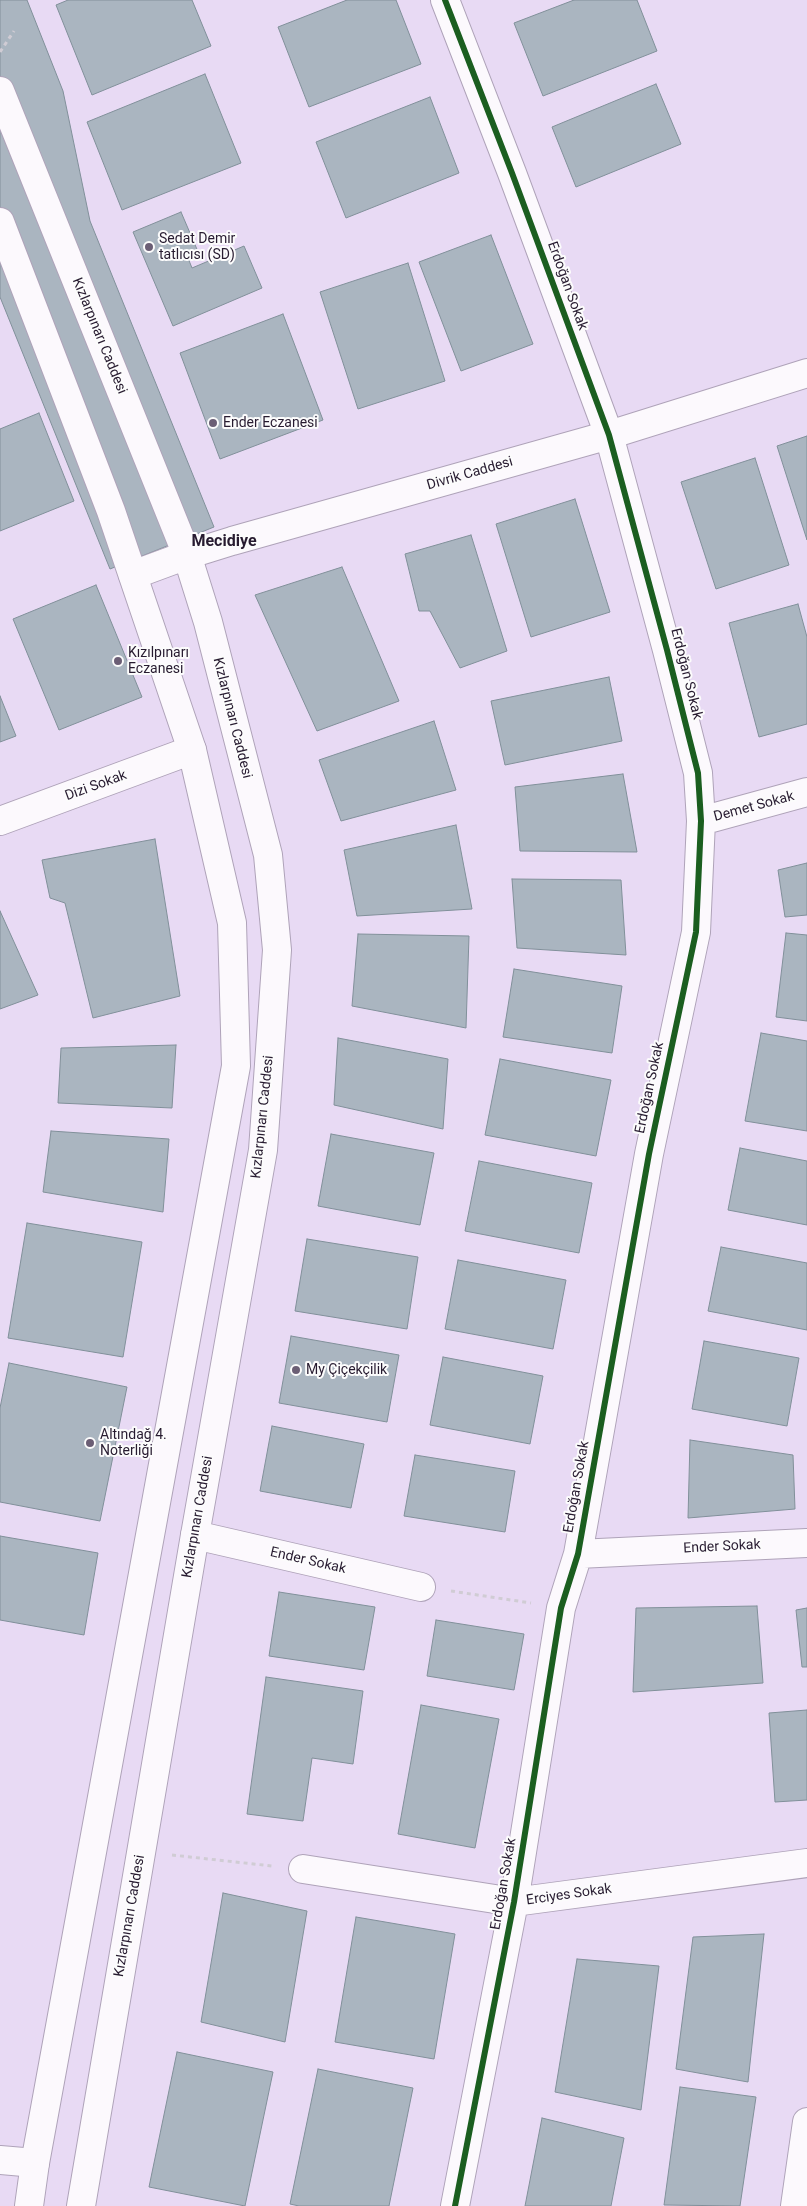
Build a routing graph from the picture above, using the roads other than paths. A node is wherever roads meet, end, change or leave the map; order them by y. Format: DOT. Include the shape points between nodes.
graph roads {
  1 [pos="445,0"];
  2 [pos="0,92"];
  3 [pos="0,222"];
  4 [pos="807,373"];
  5 [pos="608,436"];
  6 [pos="187,555"];
  7 [pos="133,575"];
  8 [pos="192,750"];
  9 [pos="807,792"];
  10 [pos="0,821"];
  11 [pos="700,821"];
  12 [pos="195,1535"];
  13 [pos="807,1543"];
  14 [pos="578,1554"];
  15 [pos="421,1587"];
  16 [pos="807,1863"];
  17 [pos="303,1870"];
  18 [pos="514,1902"];
  19 [pos="807,2122"];
  20 [pos="0,2160"];
  21 [pos="35,2163"];
  22 [pos="29,2206"];
  23 [pos="81,2206"];
  24 [pos="455,2206"];
  25 [pos="795,2206"];
  1 -- 5 [label="street, Erdoğan Sokak"];
  2 -- 6 [label="street, Kızlarpınarı Caddesi"];
  3 -- 7 [label="street"];
  4 -- 5 [label="street, Divrik Caddesi"];
  5 -- 6 [label="street, Divrik Caddesi"];
  5 -- 11 [label="street, Erdoğan Sokak" via="698,773"];
  6 -- 7 [label="street, Divrik Caddesi"];
  6 -- 12 [label="street, Kızlarpınarı Caddesi" via="208,622 268,855 277,950 263,1150"];
  7 -- 8 [label="street"];
  8 -- 10 [label="street, Dizi Sokak"];
  8 -- 21 [label="street" via="232,924 236,1066"];
  9 -- 11 [label="street, Demet Sokak"];
  11 -- 14 [label="street, Erdoğan Sokak" via="696,932 649,1154"];
  12 -- 15 [label="street, Ender Sokak"];
  12 -- 23 [label="street, Kızlarpınarı Caddesi"];
  13 -- 14 [label="street, Ender Sokak"];
  14 -- 18 [label="street, Erdoğan Sokak" via="561,1608"];
  16 -- 18 [label="street, Erciyes Sokak"];
  17 -- 18 [label="street, Erciyes Sokak"];
  18 -- 24 [label="street, Erdoğan Sokak"];
  19 -- 25 [label="street"];
  20 -- 21 [label="street"];
  21 -- 22 [label="street"];
}
